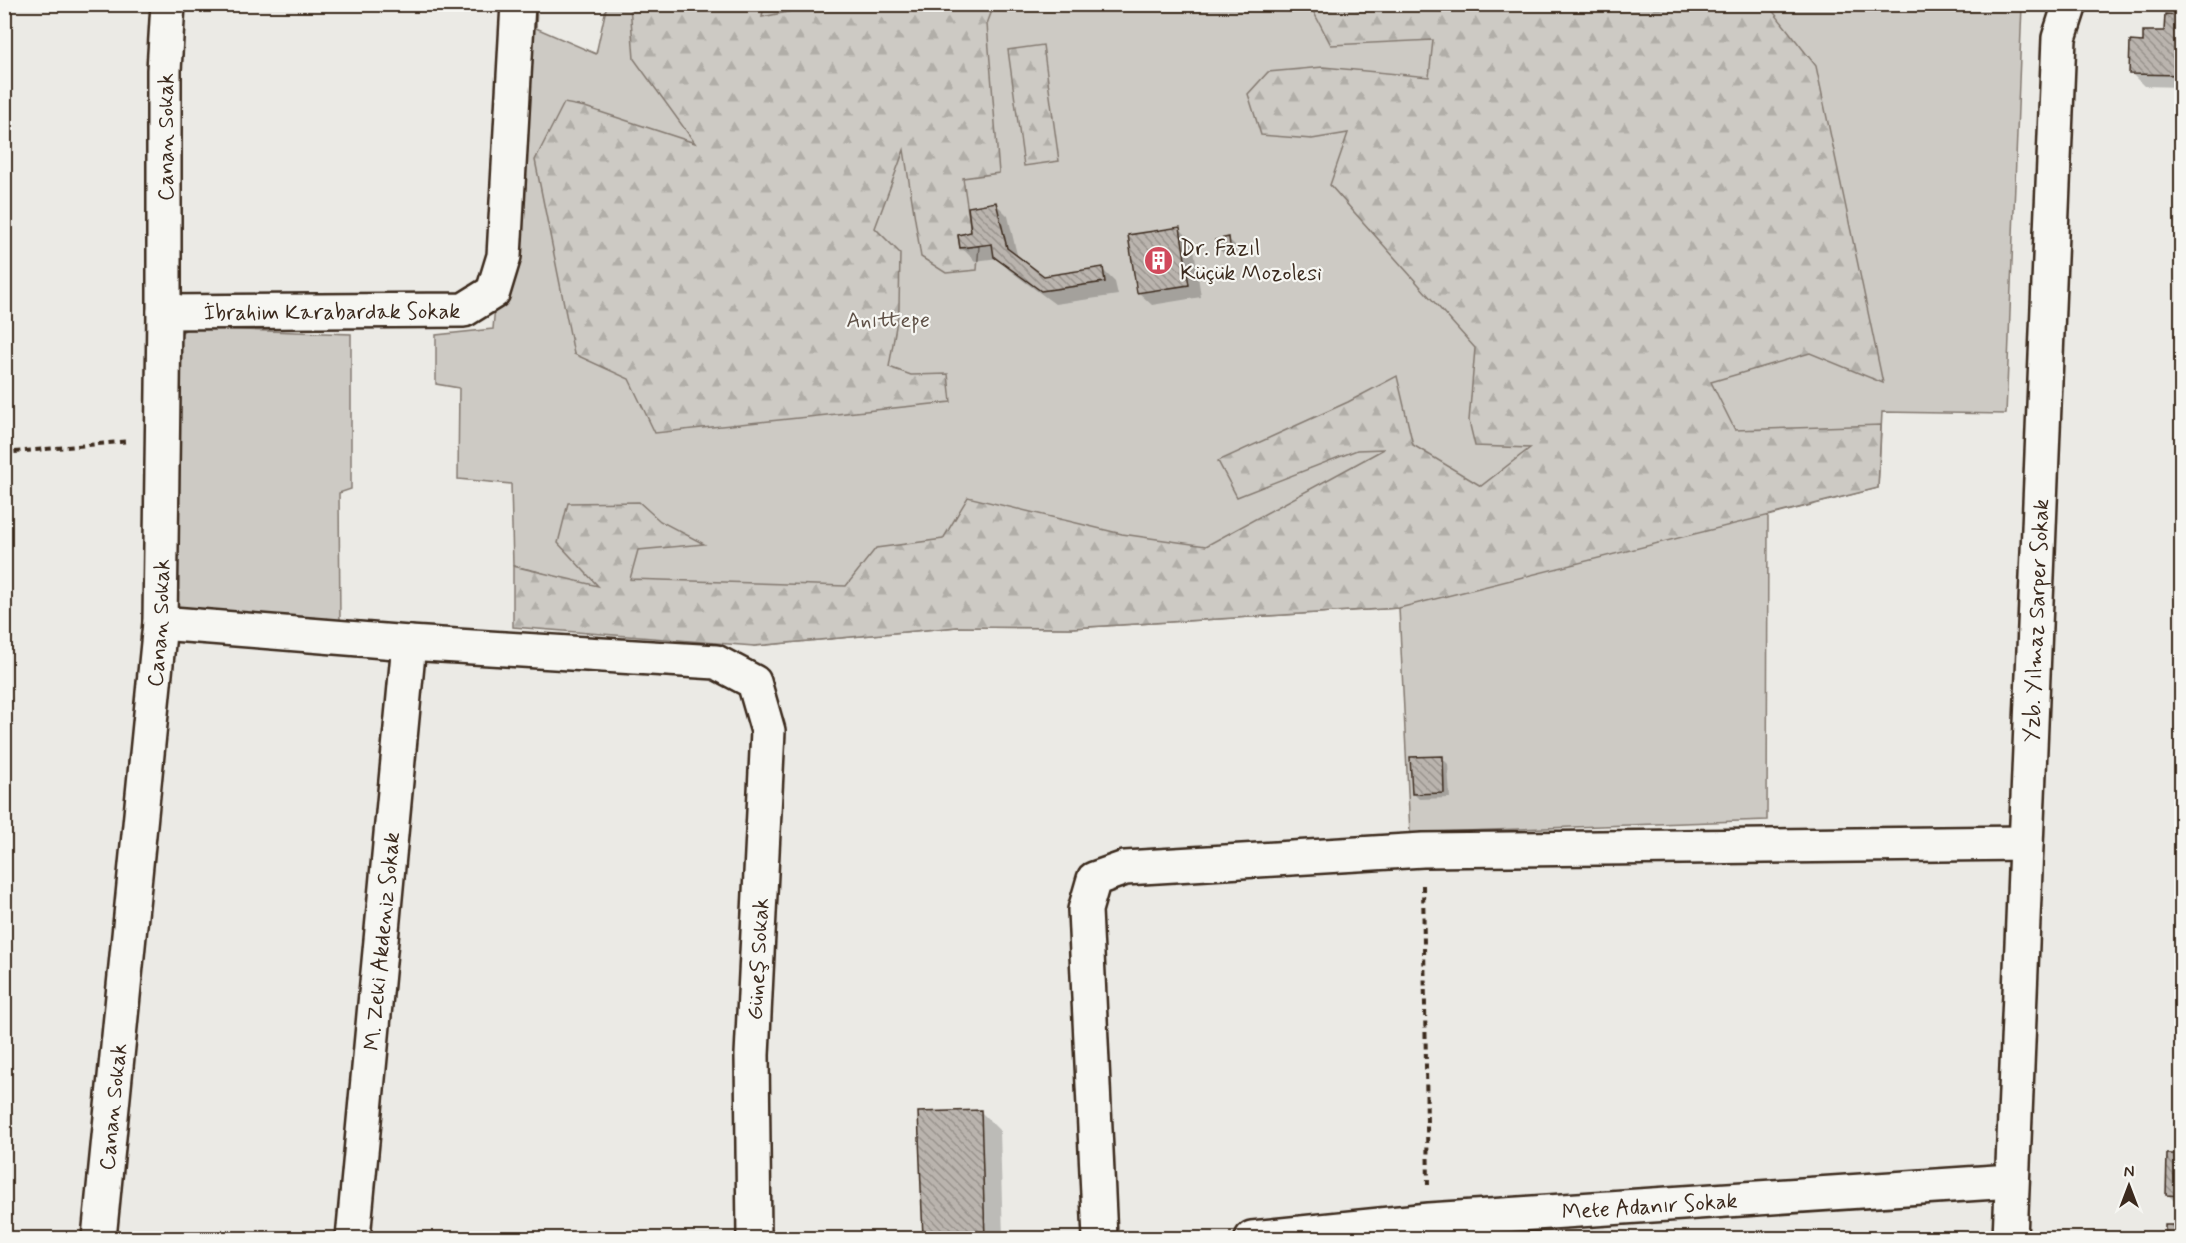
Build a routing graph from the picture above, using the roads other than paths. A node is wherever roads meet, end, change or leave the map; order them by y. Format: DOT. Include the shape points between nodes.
graph roads {
  1 [pos="168,4"];
  2 [pos="518,4"];
  3 [pos="2070,4"];
  4 [pos="164,312"];
  5 [pos="160,623"];
  6 [pos="409,643"];
  7 [pos="2026,843"];
  8 [pos="2011,1181"];
  9 [pos="1429,1229"];
  10 [pos="99,1239"];
  11 [pos="353,1239"];
  12 [pos="754,1239"];
  13 [pos="1100,1239"];
  14 [pos="1252,1239"];
  15 [pos="2010,1239"];
  1 -- 4 [label="street, Canan Sokak" via="164,70"];
  2 -- 4 [label="street, İbrahim Karabardak Sokak" via="504,256 493,292 464,310"];
  3 -- 7 [label="street, Yzb. Yılmaz Sarper Sokak" via="2059,38"];
  4 -- 5 [label="street, Canan Sokak"];
  5 -- 6 [label="street"];
  5 -- 10 [label="street, Canan Sokak"];
  6 -- 11 [label="street, M. Zeki Akdeniz Sokak"];
  6 -- 12 [label="street, Güneş Sokak" via="716,662 754,682 768,731 752,1055"];
  7 -- 8 [label="street, Yzb. Yılmaz Sarper Sokak"];
  7 -- 13 [label="street" via="1423,850 1125,868 1094,879 1085,910"];
  8 -- 9 [label="street, Mete Adanır Sokak"];
  8 -- 15 [label="street, Yzb. Yılmaz Sarper Sokak"];
  9 -- 14 [label="street, Mete Adanır Sokak"];
}
